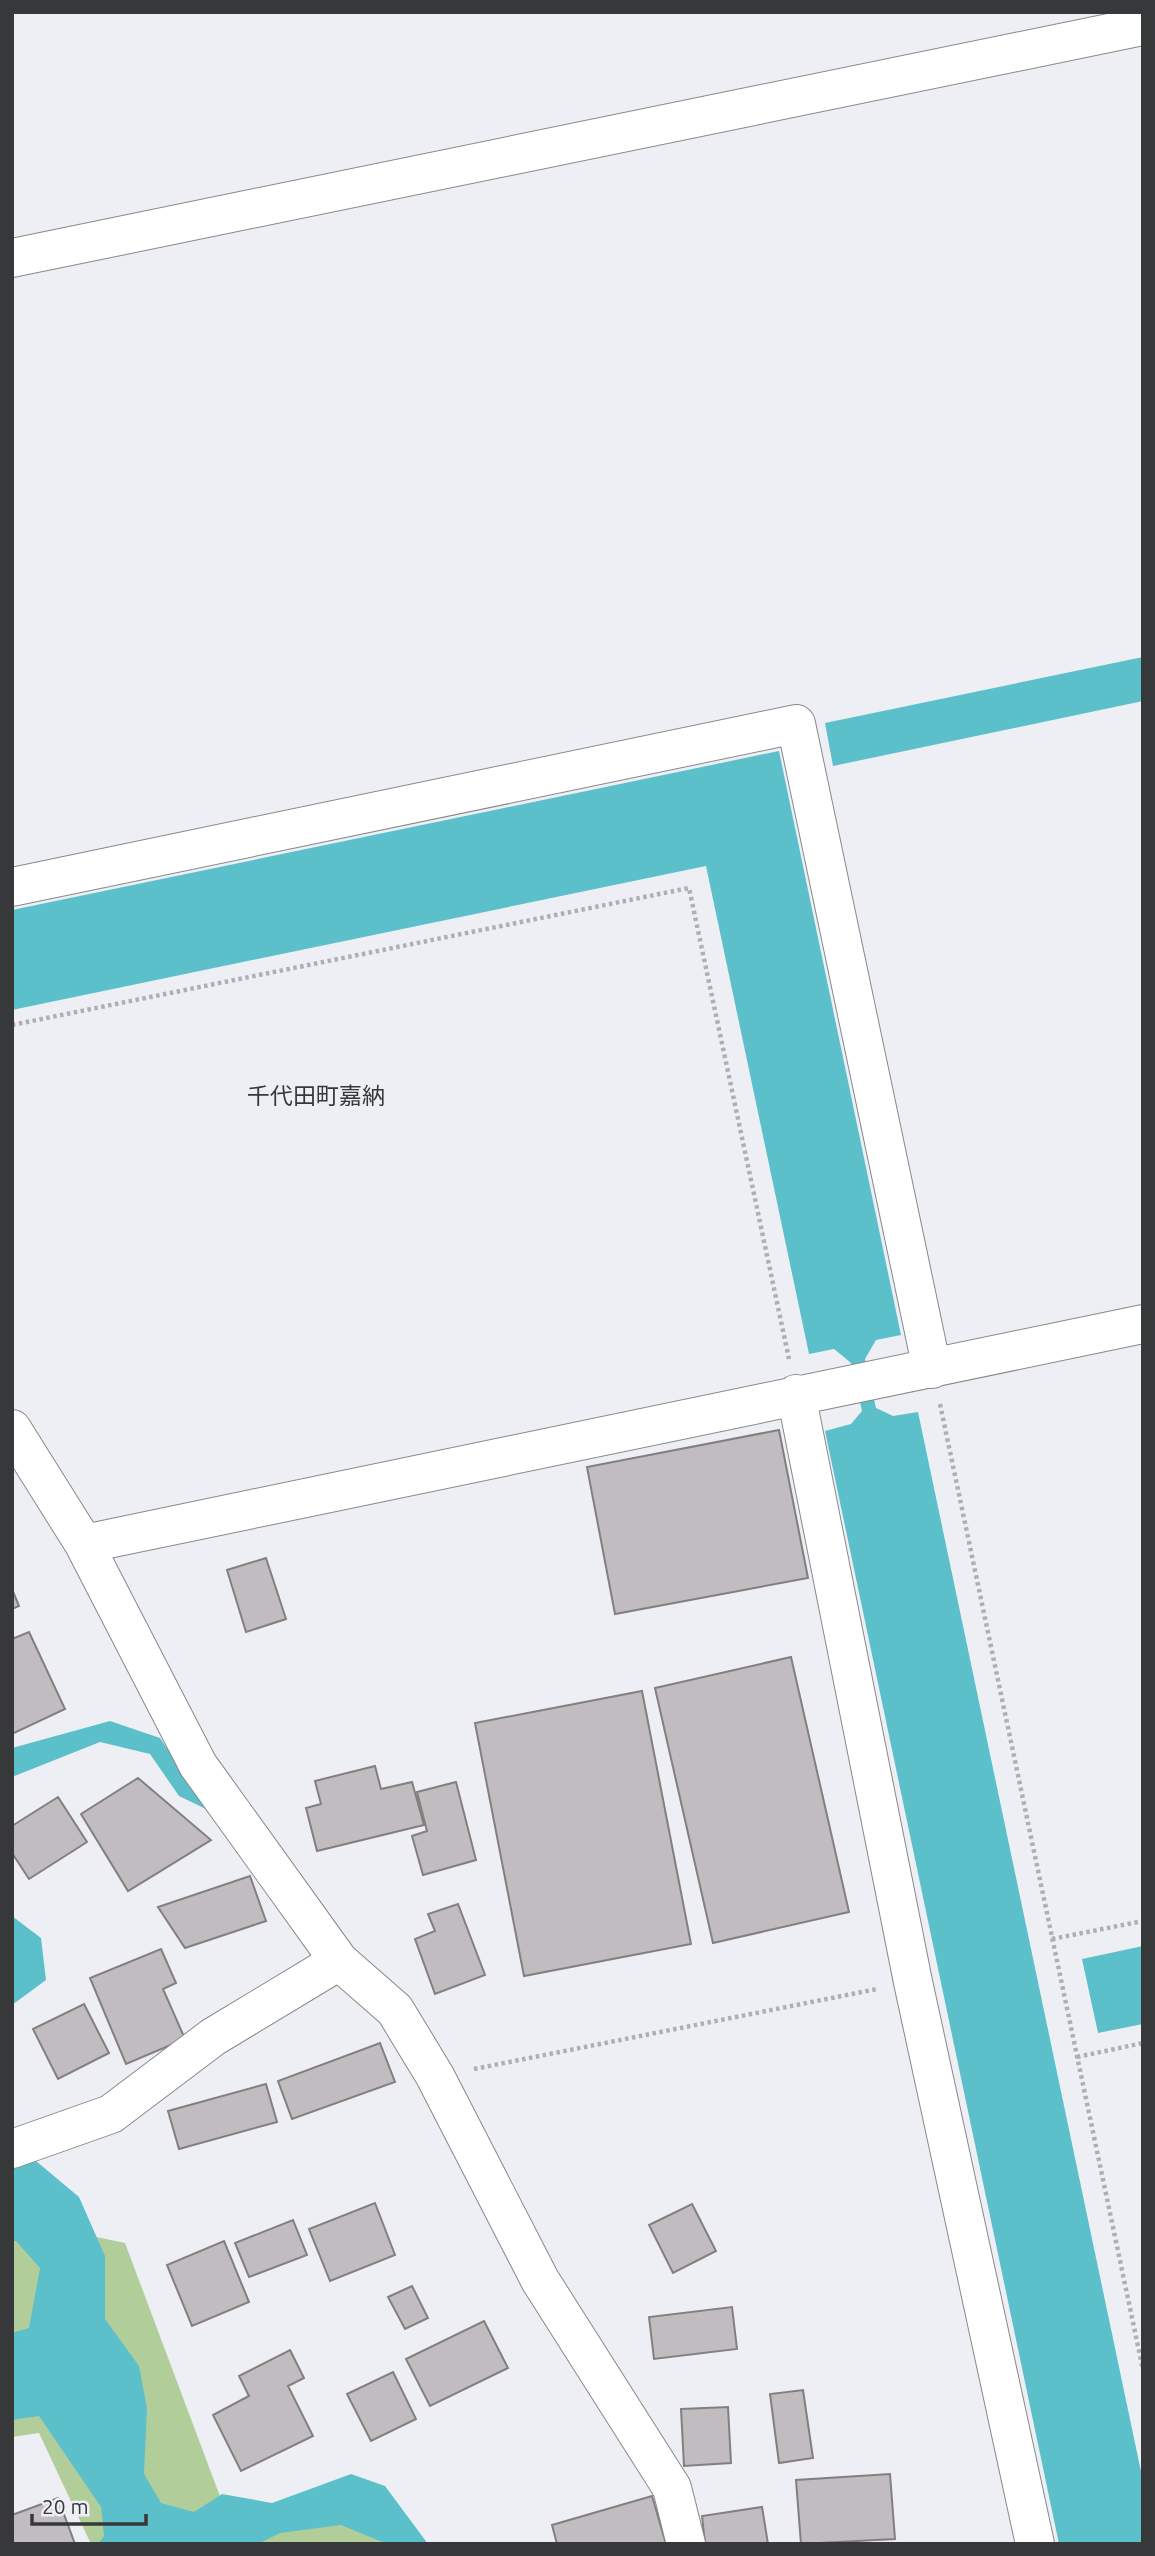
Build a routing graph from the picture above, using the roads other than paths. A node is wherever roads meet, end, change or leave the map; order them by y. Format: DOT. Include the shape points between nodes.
graph roads {
  1 [pos="1143,26"];
  2 [pos="12,258"];
  3 [pos="12,887"];
  4 [pos="1143,1324"];
  5 [pos="932,1369"];
  6 [pos="796,1394"];
  7 [pos="12,1429"];
  8 [pos="84,1544"];
  9 [pos="340,1961"];
  10 [pos="12,2149"];
  11 [pos="686,2544"];
  12 [pos="1035,2544"];
  1 -- 2 [label="street"];
  3 -- 5 [label="street" via="796,724"];
  4 -- 5 [label="street"];
  5 -- 6 [label="street"];
  6 -- 8 [label="street"];
  6 -- 12 [label="street" via="913,1982"];
  7 -- 8 [label="street"];
  8 -- 9 [label="street" via="198,1765"];
  9 -- 10 [label="street" via="212,2038 111,2114"];
  9 -- 11 [label="street" via="395,2010 435,2076 540,2280 672,2488"];
}
